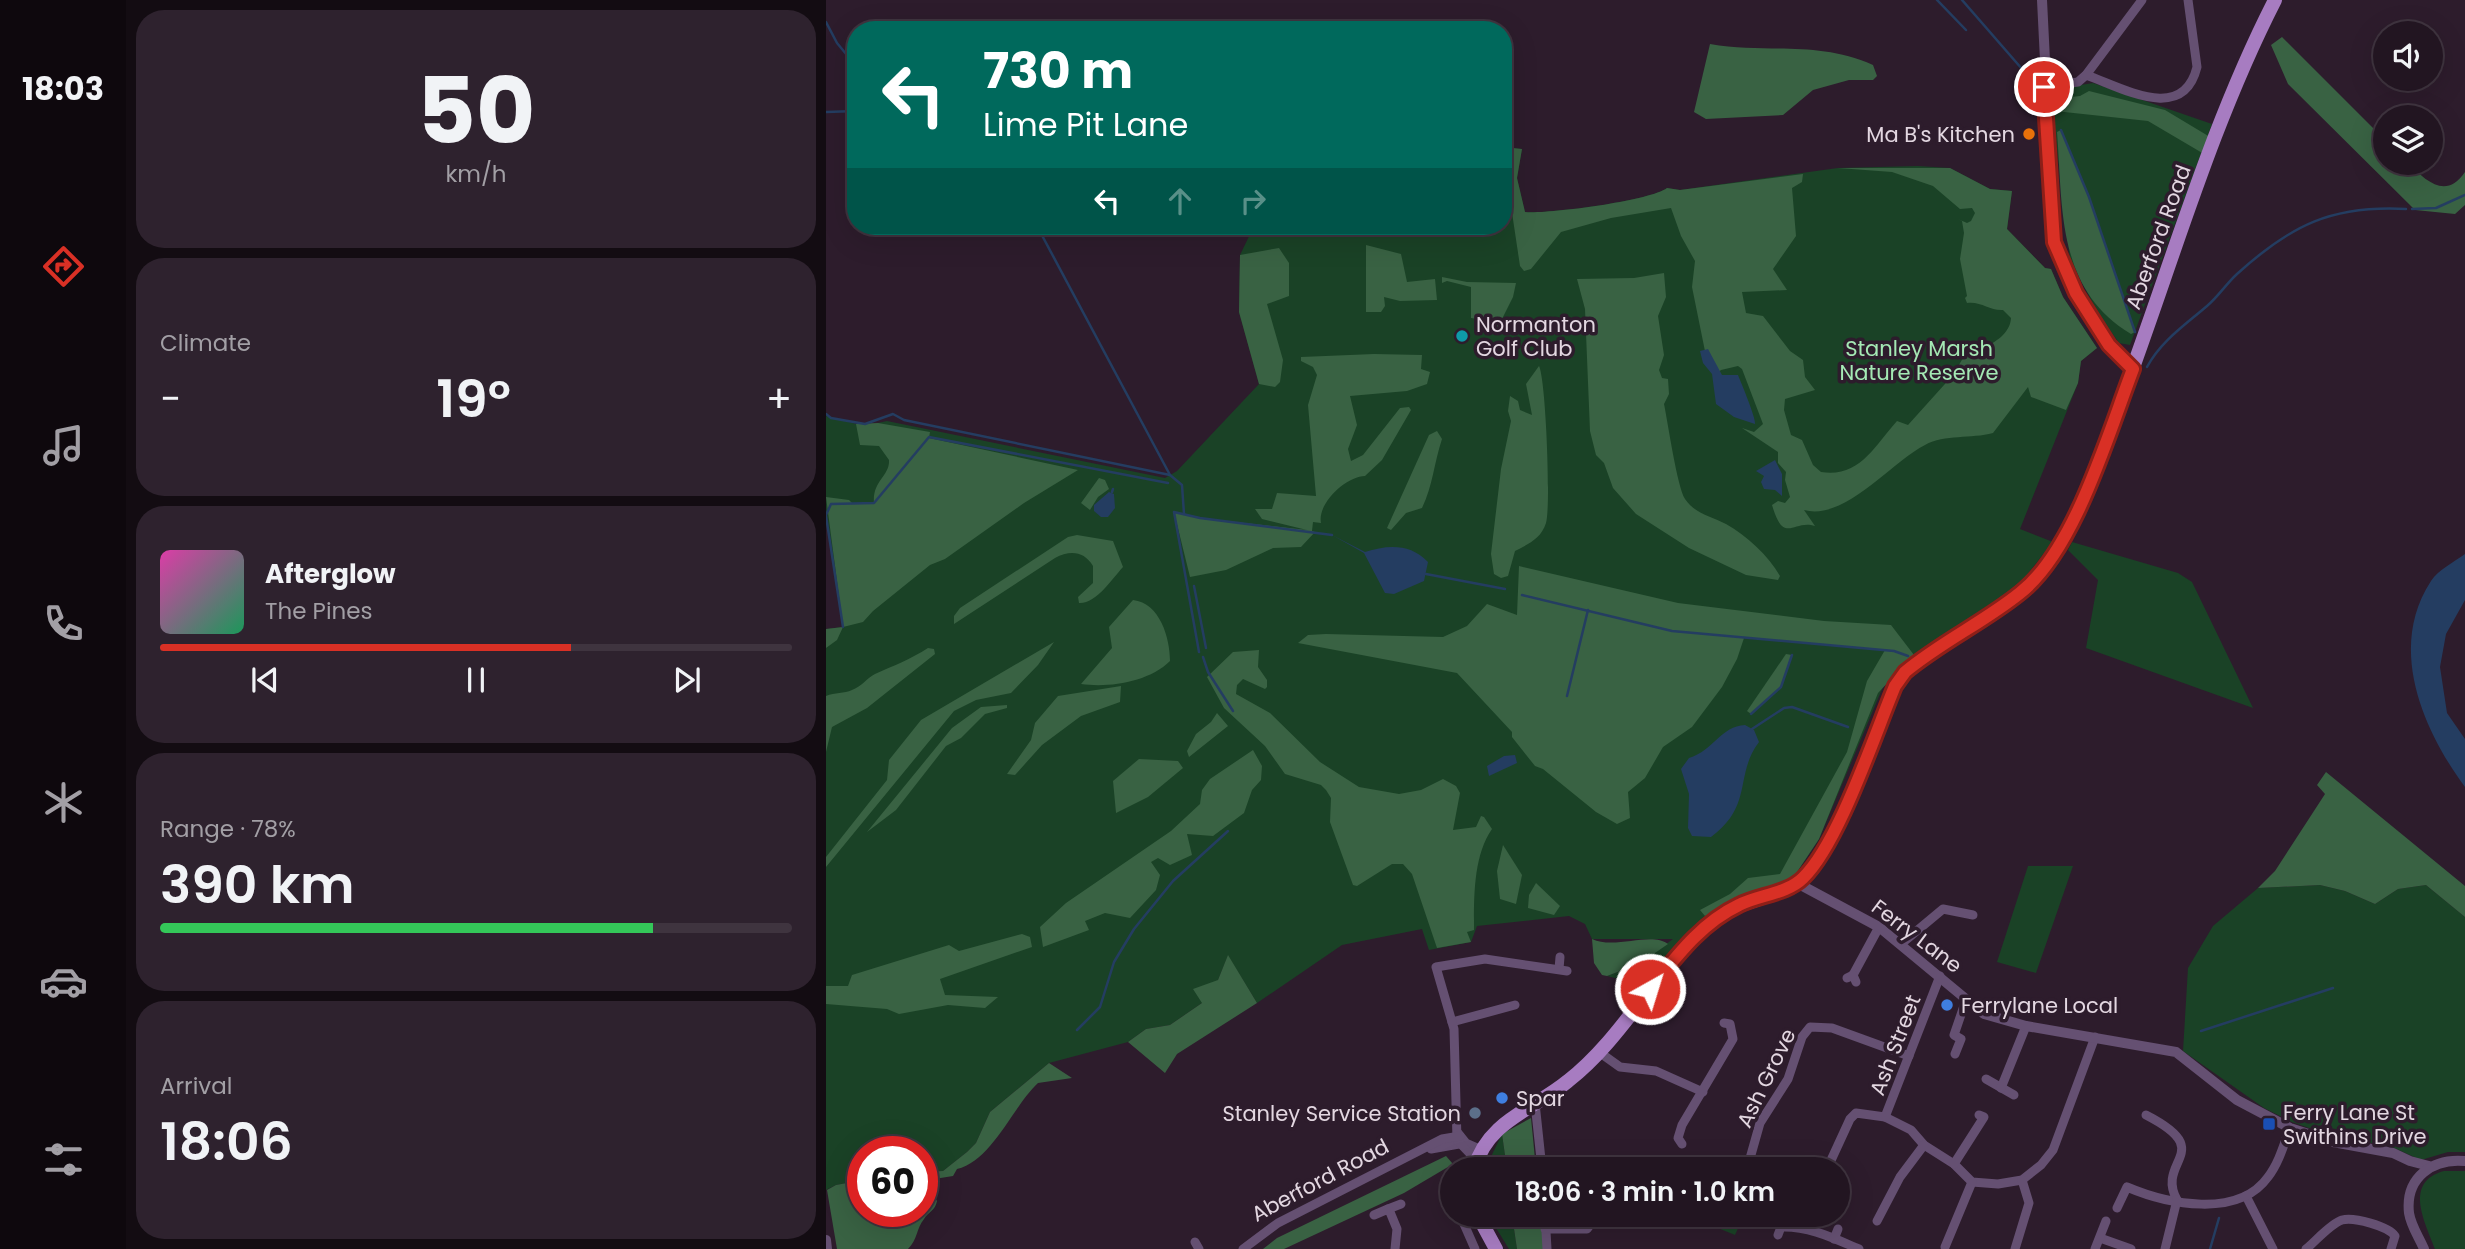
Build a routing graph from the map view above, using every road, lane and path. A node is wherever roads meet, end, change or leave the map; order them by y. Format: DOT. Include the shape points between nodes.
graph roads {
  1 [pos="2042,0"];
  2 [pos="2142,0"];
  3 [pos="2188,0"];
  4 [pos="2275,0"];
  5 [pos="2087,75"];
  6 [pos="2044,87"];
  7 [pos="2133,369"];
  8 [pos="1797,883"];
  9 [pos="1974,915"];
  10 [pos="1879,927"];
  11 [pos="1901,944"];
  12 [pos="1560,957"];
  13 [pos="1940,976"];
  14 [pos="1852,979"];
  15 [pos="1966,1000"];
  16 [pos="1515,1005"];
  17 [pos="1730,1022"];
  18 [pos="1452,1023"];
  19 [pos="2026,1026"];
  20 [pos="2095,1037"];
  21 [pos="1600,1052"];
  22 [pos="1955,1054"];
  23 [pos="1909,1056"];
  24 [pos="1986,1079"];
  25 [pos="2001,1088"];
  26 [pos="1703,1092"];
  27 [pos="2014,1095"];
  28 [pos="1535,1103"];
  29 [pos="1979,1115"];
  30 [pos="2146,1115"];
  31 [pos="1885,1117"];
  32 [pos="2290,1128"];
  33 [pos="1458,1136"];
  34 [pos="1678,1141"];
  35 [pos="1924,1144"];
  36 [pos="2400,1156"];
  37 [pos="1476,1157"];
  38 [pos="1480,1157"];
  39 [pos="1541,1157"];
  40 [pos="1750,1157"];
  41 [pos="1833,1157"];
  42 [pos="2465,1160"];
  43 [pos="1954,1164"];
  44 [pos="2423,1172"];
  45 [pos="2022,1180"];
  46 [pos="1972,1182"];
  47 [pos="2246,1196"];
  48 [pos="2177,1200"];
  49 [pos="1401,1204"];
  50 [pos="2117,1208"];
  51 [pos="1388,1209"];
  52 [pos="1374,1215"];
  53 [pos="1877,1221"];
  54 [pos="2106,1221"];
  55 [pos="1466,1227"];
  56 [pos="1484,1227"];
  57 [pos="1588,1227"];
  58 [pos="1778,1228"];
  59 [pos="1545,1229"];
  60 [pos="1838,1229"];
  61 [pos="2100,1238"];
  62 [pos="1834,1239"];
  63 [pos="826,1240"];
  64 [pos="1945,1247"];
  65 [pos="827,1249"];
  66 [pos="1243,1249"];
  67 [pos="1395,1249"];
  68 [pos="1475,1249"];
  69 [pos="1496,1249"];
  70 [pos="1547,1249"];
  71 [pos="1859,1249"];
  72 [pos="2015,1249"];
  73 [pos="2095,1249"];
  74 [pos="2131,1249"];
  75 [pos="2165,1249"];
  76 [pos="2273,1249"];
  77 [pos="2306,1249"];
  78 [pos="2391,1249"];
  79 [pos="2424,1249"];
  1 -- 6 [label="street"];
  2 -- 5 [label="street"];
  3 -- 5 [label="street" via="2197,67 2182,94 2157,100"];
  4 -- 7 [label="main road, Aberford Road" via="2199,183"];
  5 -- 6 [label="street" via="2078,82"];
  6 -- 7 [label="street" via="2054,242 2076,293 2109,345"];
  7 -- 8 [label="main road, Aberford Road" via="2074,517 2047,564 2021,593 1905,672 1832,835"];
  8 -- 10 [label="street, Ferry Lane"];
  8 -- 21 [label="main road" via="1740,904 1707,926 1680,952"];
  9 -- 11 [label="street" via="1943,909"];
  10 -- 11 [label="street, Ferry Lane"];
  10 -- 14 [label="street"];
  11 -- 13 [label="street, Ferry Lane"];
  12 -- 18 [label="street" via="1563,970 1485,960 1436,967"];
  13 -- 15 [label="street, Ferry Lane"];
  13 -- 23 [label="street, Ash Street"];
  15 -- 19 [label="street, Ferry Lane" via="1984,1014"];
  15 -- 22 [label="street" via="1954,1035 1961,1039"];
  16 -- 18 [label="street"];
  17 -- 26 [label="street" via="1733,1039"];
  18 -- 33 [label="street"];
  19 -- 20 [label="street, Ferry Lane"];
  19 -- 25 [label="street"];
  20 -- 32 [label="street, Ferry Lane" via="2176,1052 2237,1100"];
  20 -- 45 [label="street" via="2053,1150"];
  21 -- 26 [label="street" via="1620,1068 1656,1070"];
  21 -- 28 [label="main road" via="1569,1081"];
  23 -- 31 [label="street, Ash Street"];
  23 -- 40 [label="street, Ash Grove" via="1875,1040 1810,1027 1788,1079 1760,1123"];
  24 -- 25 [label="street"];
  25 -- 27 [label="street"];
  26 -- 34 [label="street" via="1682,1125"];
  28 -- 38 [label="main road" via="1502,1123"];
  28 -- 39 [label="street"];
  29 -- 43 [label="street" via="1984,1117"];
  30 -- 48 [label="street" via="2172,1128 2181,1140 2174,1187"];
  31 -- 35 [label="street" via="1911,1130"];
  31 -- 41 [label="street, Ash Street" via="1856,1113"];
  32 -- 36 [label="street, Ferry Lane"];
  32 -- 47 [label="street" via="2269,1177"];
  33 -- 37 [label="street"];
  33 -- 66 [label="street, Aberford Road" via="1442,1139 1278,1223"];
  35 -- 43 [label="street"];
  35 -- 53 [label="street"];
  36 -- 44 [label="street, Ferry Lane"];
  36 -- 44 [label="street"];
  42 -- 44 [label="street, Ferry Lane" via="2447,1160"];
  43 -- 46 [label="street"];
  44 -- 79 [label="street" via="2411,1194 2409,1212"];
  45 -- 46 [label="street"];
  45 -- 72 [label="street" via="2029,1203"];
  46 -- 64 [label="street"];
  47 -- 48 [label="street" via="2211,1204"];
  47 -- 76 [label="street"];
  48 -- 50 [label="street" via="2127,1187"];
  48 -- 75 [label="street"];
  49 -- 51 [label="street"];
  51 -- 52 [label="street"];
  51 -- 67 [label="street" via="1397,1228"];
  54 -- 61 [label="street"];
  55 -- 68 [label="street"];
  56 -- 69 [label="main road"];
  57 -- 59 [label="street"];
  58 -- 62 [label="street" via="1816,1231"];
  59 -- 70 [label="street"];
  60 -- 62 [label="street"];
  61 -- 73 [label="street"];
  61 -- 74 [label="street"];
  62 -- 71 [label="street"];
  63 -- 65 [label="street"];
  77 -- 78 [label="street" via="2339,1222 2350,1220 2389,1229 2395,1236"];
}
